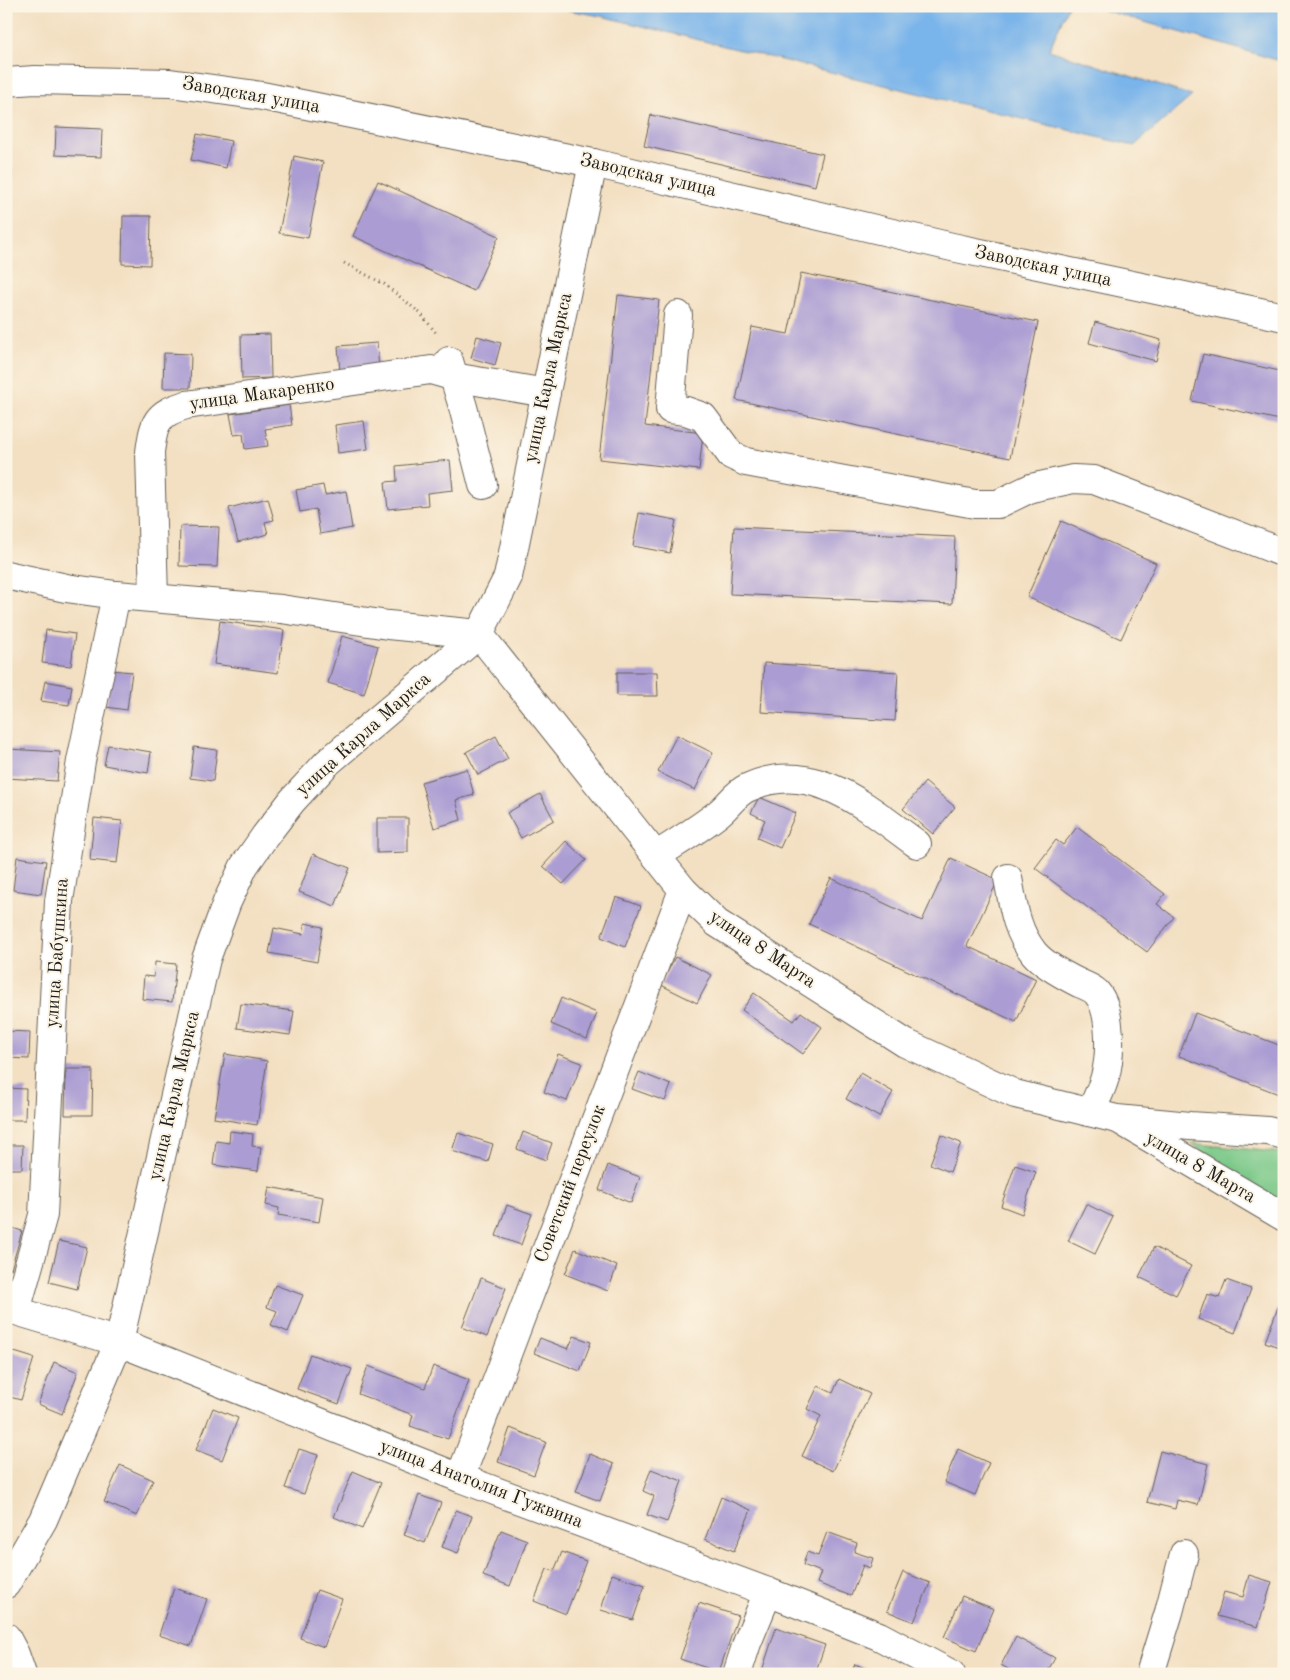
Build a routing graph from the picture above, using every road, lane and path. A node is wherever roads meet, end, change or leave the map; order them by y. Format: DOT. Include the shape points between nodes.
graph roads {
  1 [pos="6,82"];
  2 [pos="593,163"];
  3 [pos="344,263"];
  4 [pos="678,314"];
  5 [pos="1284,317"];
  6 [pos="451,366"];
  7 [pos="546,393"];
  8 [pos="483,485"];
  9 [pos="1284,552"];
  10 [pos="6,575"];
  11 [pos="116,595"];
  12 [pos="154,598"];
  13 [pos="479,634"];
  14 [pos="917,844"];
  15 [pos="656,856"];
  16 [pos="1008,878"];
  17 [pos="683,890"];
  18 [pos="1091,1112"];
  19 [pos="1117,1119"];
  20 [pos="1284,1135"];
  21 [pos="1284,1216"];
  22 [pos="11,1310"];
  23 [pos="119,1342"];
  24 [pos="460,1478"];
  25 [pos="1184,1554"];
  26 [pos="6,1584"];
  27 [pos="768,1592"];
  28 [pos="6,1637"];
  29 [pos="22,1674"];
  30 [pos="737,1674"];
  31 [pos="951,1674"];
  32 [pos="1150,1674"];
  1 -- 2 [label="street, Заводская улица" via="180,84 262,96"];
  2 -- 5 [label="street, Заводская улица" via="952,247"];
  2 -- 7 [label="street, улица Карла Маркса"];
  3 -- 6 [label="path" via="384,284 420,313 437,334"];
  4 -- 9 [label="street" via="670,409 702,417 731,455 746,462 975,504 998,504 1031,488 1073,479 1094,480"];
  6 -- 7 [label="street, улица Макаренко"];
  6 -- 8 [label="street"];
  6 -- 12 [label="street, улица Макаренко" via="168,410 158,420 150,452"];
  7 -- 13 [label="street, улица Карла Маркса" via="508,577"];
  10 -- 11 [label="street"];
  11 -- 12 [label="street"];
  11 -- 22 [label="street, улица Бабушкина" via="81,761 59,901 43,1215"];
  12 -- 13 [label="street" via="281,609"];
  13 -- 15 [label="street, улица 8 Марта"];
  13 -- 23 [label="street, улица Карла Маркса" via="327,763 292,801 244,866 206,959"];
  14 -- 15 [label="street" via="849,796 806,779 776,778 745,789 720,813"];
  15 -- 17 [label="street, улица 8 Марта"];
  16 -- 18 [label="street" via="1020,933 1035,954 1064,975 1095,991 1104,1007 1109,1054 1105,1077"];
  17 -- 18 [label="street, улица 8 Марта" via="716,923 905,1043 1014,1094"];
  17 -- 24 [label="street, Советский переулок"];
  18 -- 19 [label="street, улица 8 Марта"];
  19 -- 20 [label="street, улица 8 Марта"];
  19 -- 21 [label="street, улица 8 Марта"];
  22 -- 23 [label="street, улица Анатолия Гужвина"];
  23 -- 24 [label="street, улица Анатолия Гужвина"];
  23 -- 26 [label="street, улица Карла Маркса" via="44,1520"];
  24 -- 27 [label="street, улица Анатолия Гужвина"];
  25 -- 32 [label="street"];
  27 -- 30 [label="street"];
  27 -- 31 [label="street, улица Анатолия Гужвина" via="879,1636"];
  28 -- 29 [label="street"];
}
